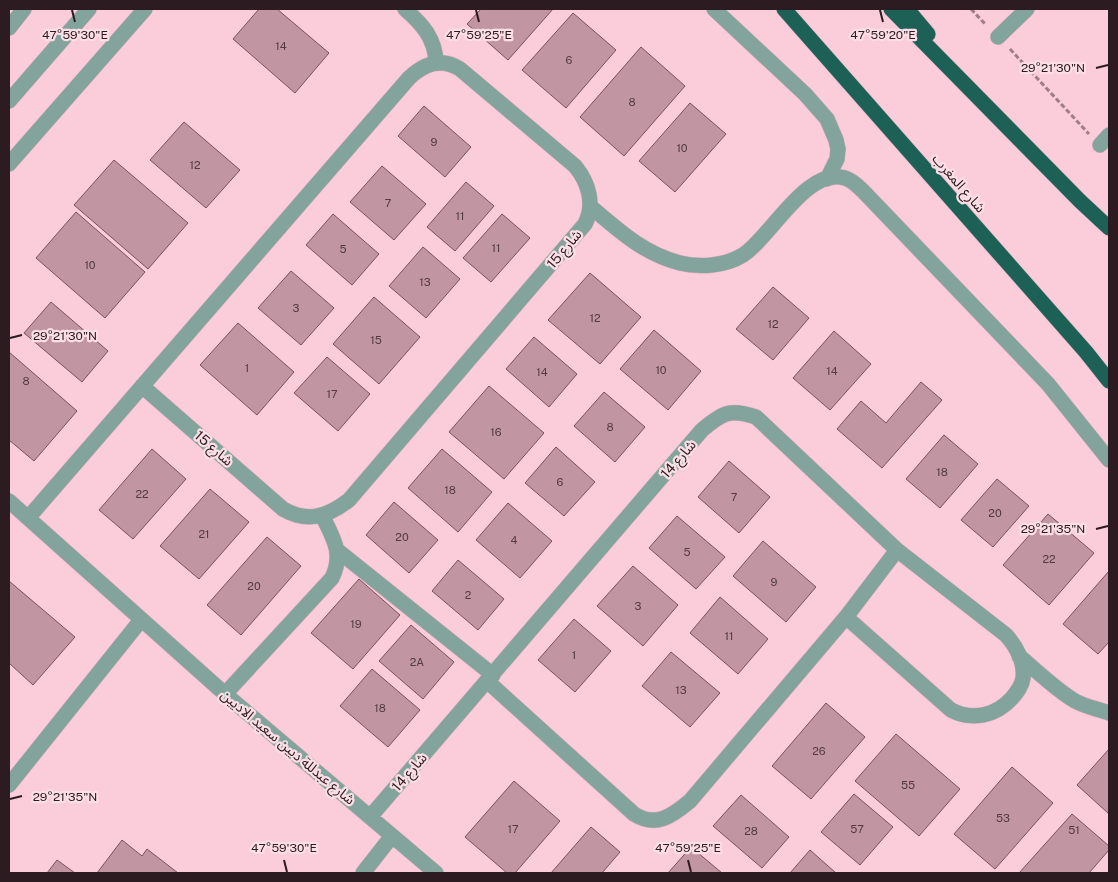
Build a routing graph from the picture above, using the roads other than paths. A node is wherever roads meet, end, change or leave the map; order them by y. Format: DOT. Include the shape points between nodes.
graph roads {
  1 [pos="24,9"];
  2 [pos="89,9"];
  3 [pos="145,9"];
  4 [pos="404,9"];
  5 [pos="714,9"];
  6 [pos="784,9"];
  7 [pos="891,9"];
  8 [pos="908,9"];
  9 [pos="1027,9"];
  10 [pos="9,28"];
  11 [pos="998,37"];
  12 [pos="436,62"];
  13 [pos="9,101"];
  14 [pos="984,103"];
  15 [pos="9,164"];
  16 [pos="827,178"];
  17 [pos="591,207"];
  18 [pos="1109,228"];
  19 [pos="1109,381"];
  20 [pos="142,386"];
  21 [pos="1109,460"];
  22 [pos="9,502"];
  23 [pos="322,515"];
  24 [pos="28,518"];
  25 [pos="337,550"];
  26 [pos="897,550"];
  27 [pos="846,618"];
  28 [pos="141,620"];
  29 [pos="1019,656"];
  30 [pos="490,678"];
  31 [pos="225,694"];
  32 [pos="1109,713"];
  33 [pos="9,785"];
  34 [pos="370,817"];
  35 [pos="392,836"];
  36 [pos="363,873"];
  37 [pos="436,873"];
  1 -- 10 [label="street"];
  2 -- 13 [label="street"];
  3 -- 15 [label="street"];
  4 -- 12 [label="street" via="427,32"];
  5 -- 16 [label="street" via="805,94 827,119 838,149 837,159"];
  6 -- 19 [label="highway, شارع المغرب"];
  7 -- 14 [label="highway"];
  8 -- 14 [label="highway"];
  9 -- 11 [label="street"];
  12 -- 17 [label="street" via="460,69 575,166 584,178"];
  12 -- 20 [label="street" via="421,67 408,78"];
  14 -- 18 [label="highway"];
  16 -- 17 [label="street" via="794,200 750,249 718,264 682,263 664,258 629,239"];
  16 -- 21 [label="street" via="846,178 863,191 1048,384"];
  17 -- 23 [label="street, شارع 15" via="585,224 349,500"];
  20 -- 23 [label="street, شارع 15" via="283,509 300,517"];
  20 -- 24 [label="street"];
  22 -- 24 [label="street, شارع عبدللة ديين سعيد الاديين"];
  23 -- 25 [label="street"];
  24 -- 28 [label="street, شارع عبدللة ديين سعيد الاديين"];
  25 -- 30 [label="street"];
  25 -- 31 [label="street" via="337,565 332,578"];
  26 -- 27 [label="street"];
  26 -- 29 [label="street, شارع 14" via="1006,635"];
  26 -- 30 [label="street, شارع 14" via="756,417 741,412 724,414 702,430"];
  27 -- 29 [label="street, شارع 14" via="959,714 991,713 1007,703 1022,684"];
  27 -- 30 [label="street" via="690,801 675,813 654,821 634,814"];
  28 -- 31 [label="street, شارع عبدللة ديين سعيد الاديين"];
  28 -- 33 [label="street"];
  29 -- 32 [label="street" via="1070,698"];
  30 -- 34 [label="street, شارع 14"];
  31 -- 34 [label="street, شارع عبدللة ديين سعيد الاديين"];
  34 -- 35 [label="street, شارع عبدللة ديين سعيد الاديين"];
  35 -- 36 [label="street"];
  35 -- 37 [label="street, شارع عبدللة ديين سعيد الاديين"];
}
